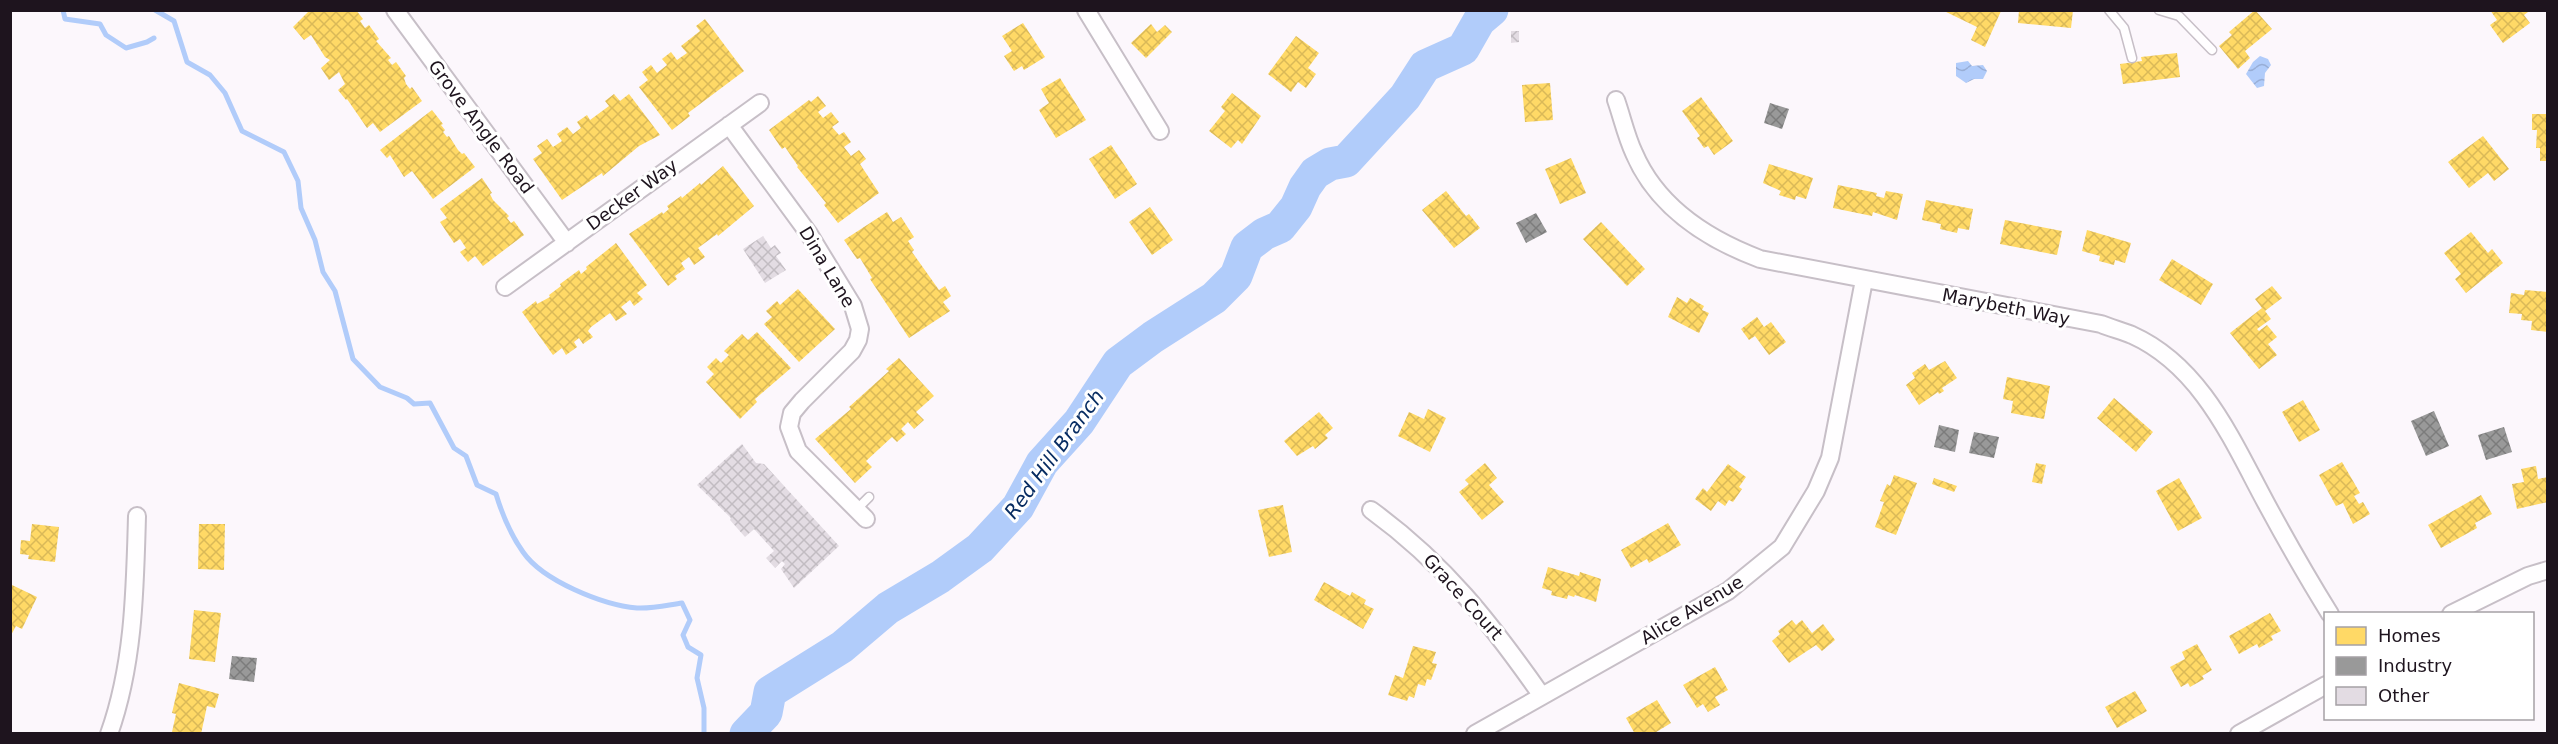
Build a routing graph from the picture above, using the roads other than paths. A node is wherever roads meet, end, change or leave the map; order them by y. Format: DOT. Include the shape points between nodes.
graph roads {
  1 [pos="394,10"];
  2 [pos="1086,10"];
  3 [pos="2109,10"];
  4 [pos="2159,10"];
  5 [pos="2212,50"];
  6 [pos="2132,58"];
  7 [pos="1616,100"];
  8 [pos="760,104"];
  9 [pos="729,125"];
  10 [pos="1161,131"];
  11 [pos="567,243"];
  12 [pos="1864,280"];
  13 [pos="505,287"];
  14 [pos="869,497"];
  15 [pos="1371,510"];
  16 [pos="861,515"];
  17 [pos="137,516"];
  18 [pos="2547,570"];
  19 [pos="2329,612"];
  20 [pos="2455,612"];
  21 [pos="2324,686"];
  22 [pos="1542,696"];
  23 [pos="109,734"];
  24 [pos="1475,734"];
  25 [pos="2239,734"];
  1 -- 11 [label="street, Grove Angle Road"];
  2 -- 10 [label="street"];
  3 -- 6 [label="lane" via="2124,28"];
  4 -- 5 [label="lane" via="2180,16"];
  7 -- 12 [label="street, Marybeth Way" via="1634,153 1652,185 1701,231 1760,259"];
  8 -- 9 [label="street, Decker Way"];
  9 -- 11 [label="street, Decker Way"];
  9 -- 16 [label="street, Dina Lane" via="809,234 853,306 860,329 858,340 792,413 789,427 798,451"];
  11 -- 13 [label="street, Decker Way"];
  12 -- 19 [label="street, Marybeth Way" via="2101,324 2132,335 2159,352 2207,398 2224,423"];
  12 -- 22 [label="street, Alice Avenue" via="1830,458 1816,492 1782,547 1728,591"];
  14 -- 16 [label="lane"];
  15 -- 22 [label="street, Grace Court" via="1462,590"];
  17 -- 23 [label="street" via="135,596 128,651"];
  18 -- 20 [label="street"];
  21 -- 25 [label="street"];
  22 -- 24 [label="street, Alice Avenue"];
}
